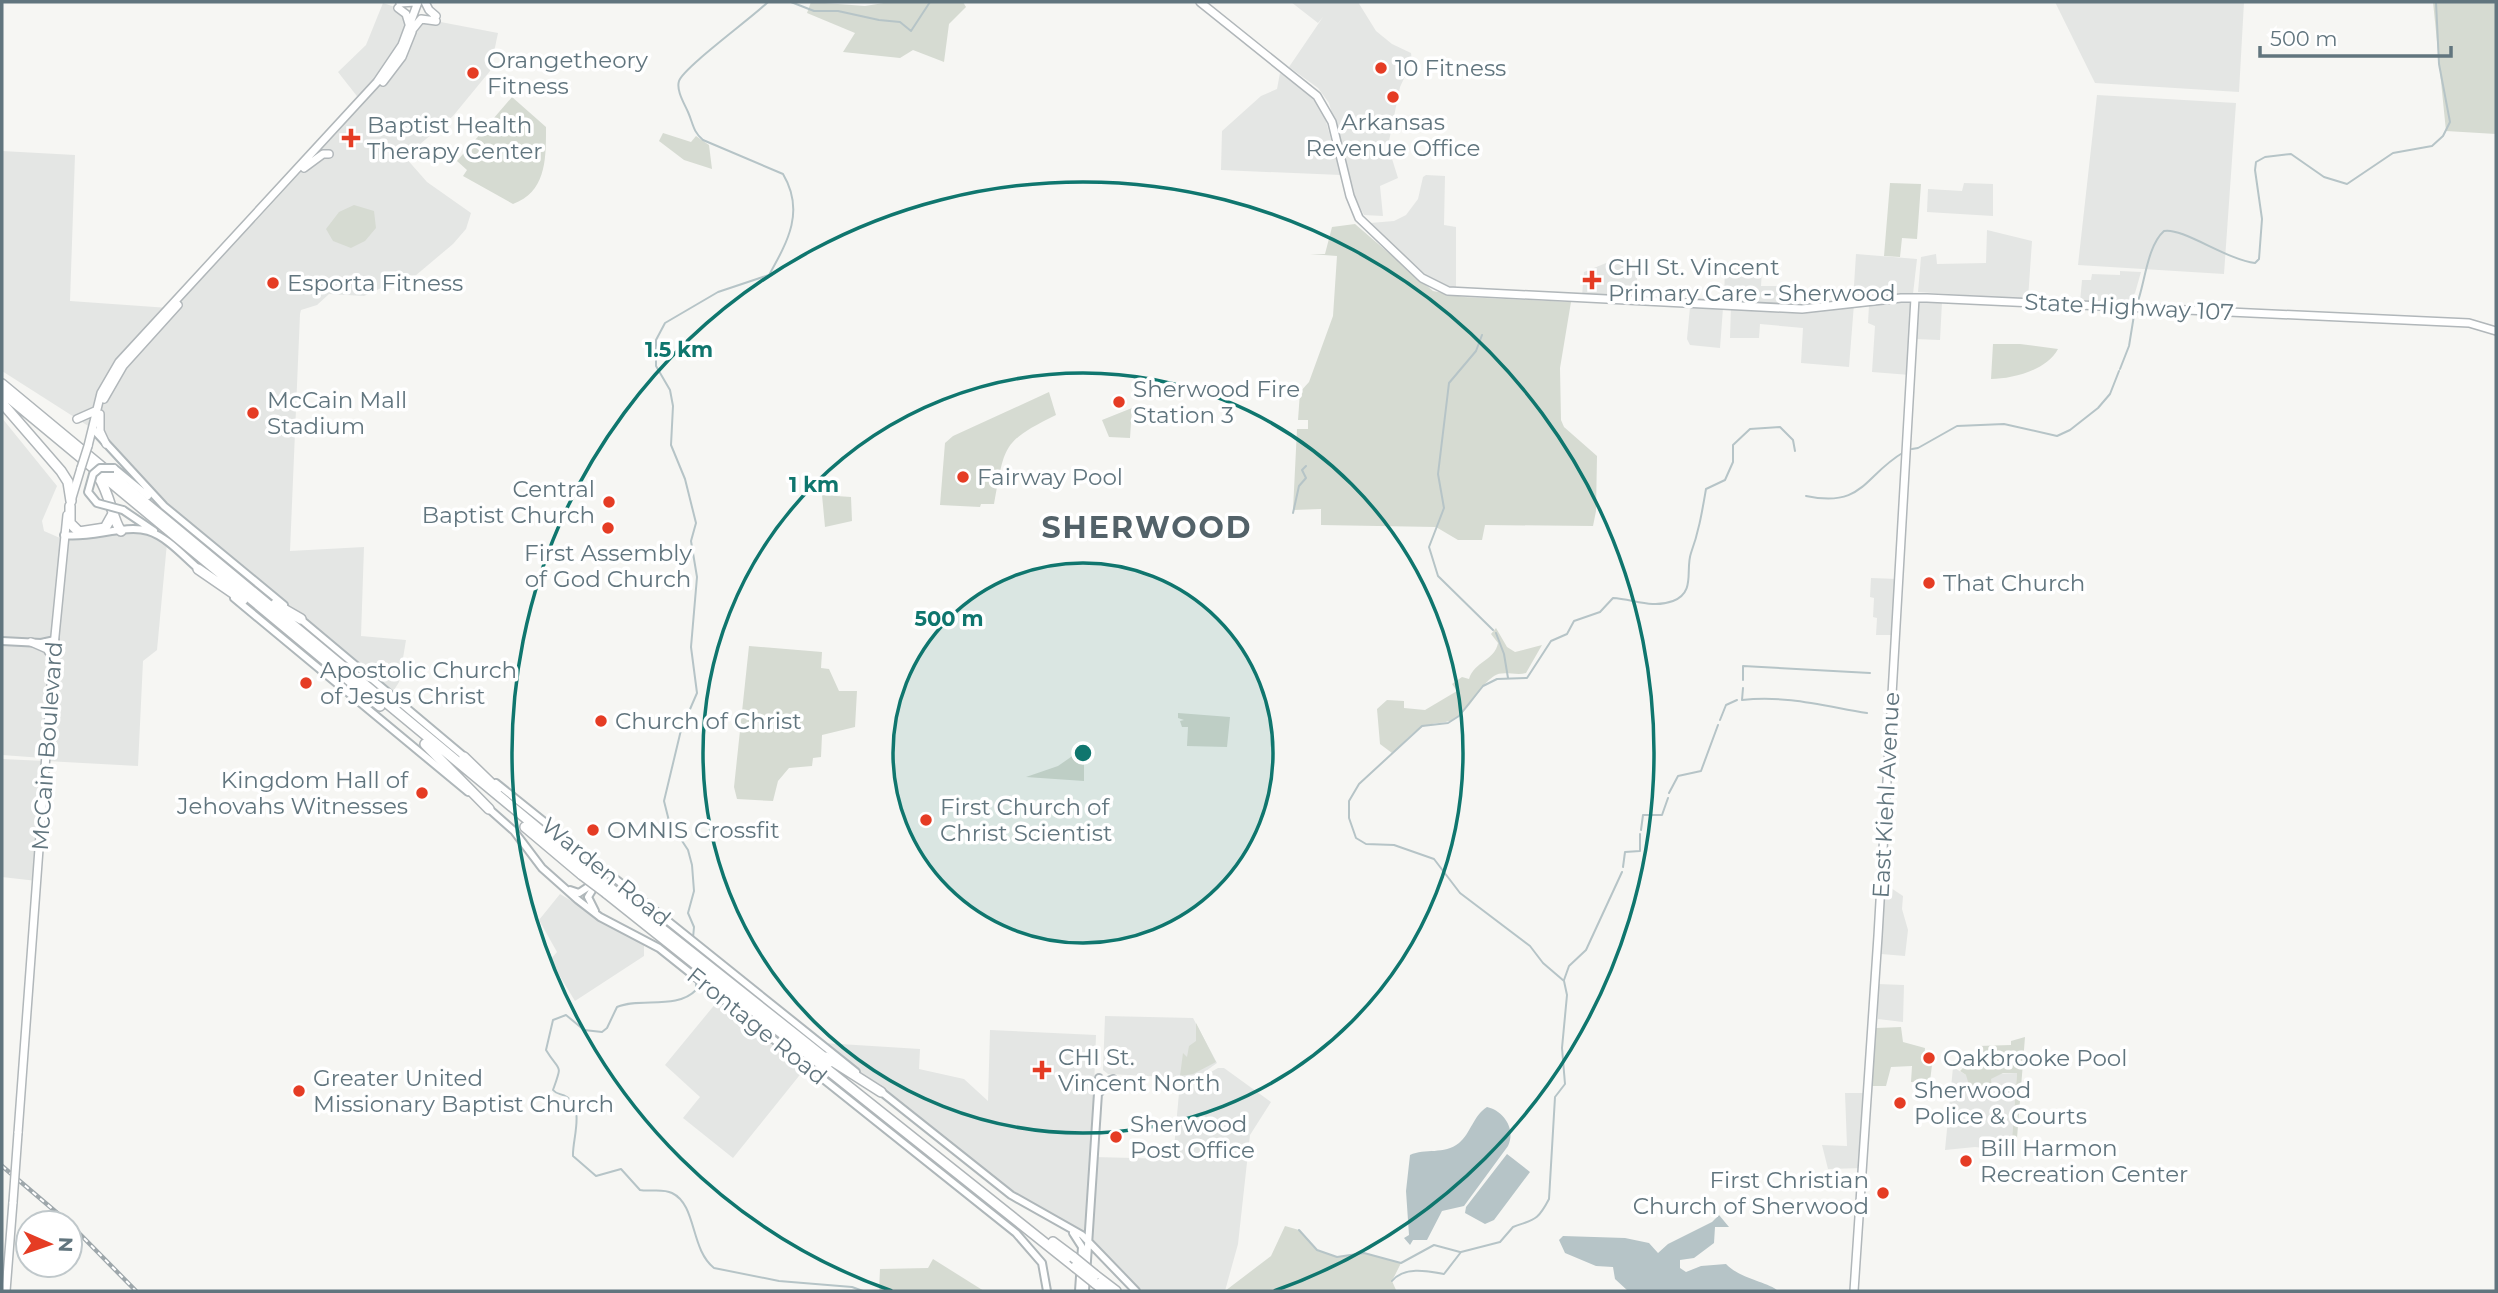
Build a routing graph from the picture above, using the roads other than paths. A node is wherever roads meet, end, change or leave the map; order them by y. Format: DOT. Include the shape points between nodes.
graph roads {
  1 [pos="420,2"];
  2 [pos="1200,2"];
  3 [pos="410,29"];
  4 [pos="329,154"];
  5 [pos="304,168"];
  6 [pos="193,285"];
  7 [pos="1915,298"];
  8 [pos="2496,331"];
  9 [pos="2,384"];
  10 [pos="2,392"];
  11 [pos="2,403"];
  12 [pos="98,412"];
  13 [pos="77,419"];
  14 [pos="93,429"];
  15 [pos="106,444"];
  16 [pos="92,467"];
  17 [pos="70,503"];
  18 [pos="164,506"];
  19 [pos="119,511"];
  20 [pos="121,531"];
  21 [pos="181,532"];
  22 [pos="64,535"];
  23 [pos="76,537"];
  24 [pos="161,537"];
  25 [pos="62,551"];
  26 [pos="198,569"];
  27 [pos="300,620"];
  28 [pos="55,640"];
  29 [pos="2,641"];
  30 [pos="31,642"];
  31 [pos="316,654"];
  32 [pos="53,662"];
  33 [pos="425,744"];
  34 [pos="464,757"];
  35 [pos="489,809"];
  36 [pos="530,823"];
  37 [pos="586,857"];
  38 [pos="584,872"];
  39 [pos="559,885"];
  40 [pos="623,886"];
  41 [pos="600,917"];
  42 [pos="735,991"];
  43 [pos="809,1046"];
  44 [pos="1099,1078"];
  45 [pos="1113,1079"];
  46 [pos="881,1092"];
  47 [pos="1097,1096"];
  48 [pos="1036,1210"];
  49 [pos="1090,1219"];
  50 [pos="1074,1230"];
  51 [pos="1088,1240"];
  52 [pos="1087,1251"];
  53 [pos="1103,1254"];
  54 [pos="1074,1262"];
  55 [pos="1092,1277"];
  56 [pos="1047,1290"];
  57 [pos="6,1291"];
  58 [pos="1079,1291"];
  59 [pos="1085,1291"];
  60 [pos="1105,1291"];
  61 [pos="1116,1291"];
  62 [pos="1136,1291"];
  63 [pos="1854,1291"];
  1 -- 3 [label="main road"];
  1 -- 3 [label="main road" via="399,6"];
  1 -- 3 [label="main road" via="436,18 421,19"];
  2 -- 7 [label="main road, State Highway 107" via="1321,101 1332,122 1359,218 1431,284 1473,294 1811,309"];
  3 -- 5 [label="main road" via="405,51 390,74"];
  3 -- 6 [label="main road" via="377,82"];
  4 -- 5 [label="main road"];
  5 -- 6 [label="main road"];
  6 -- 12 [label="main road, McCain Boulevard" via="122,366"];
  7 -- 8 [label="main road, State Highway 107" via="2469,323"];
  7 -- 63 [label="main road, East Kiehl Avenue"];
  9 -- 21 [label="highway"];
  10 -- 16 [label="highway"];
  11 -- 17 [label="highway" via="63,473"];
  12 -- 13 [label="main road"];
  12 -- 14 [label="main road, McCain Boulevard"];
  12 -- 15 [label="main road"];
  14 -- 15 [label="main road, Warden Road"];
  14 -- 17 [label="main road, McCain Boulevard, bridge"];
  15 -- 18 [label="main road, Warden Road"];
  16 -- 19 [label="highway"];
  16 -- 31 [label="highway"];
  17 -- 19 [label="highway" via="70,523 79,532 103,530"];
  17 -- 22 [label="main road, McCain Boulevard"];
  18 -- 19 [label="main road, Frontage Road, bridge" via="114,468 100,468 93,474 88,492 97,503"];
  18 -- 27 [label="main road, Warden Road"];
  19 -- 20 [label="highway"];
  19 -- 24 [label="main road, Frontage Road" via="137,517"];
  20 -- 23 [label="main road"];
  20 -- 24 [label="main road" via="142,530"];
  21 -- 27 [label="highway"];
  21 -- 36 [label="highway"];
  22 -- 23 [label="main road"];
  22 -- 25 [label="main road, McCain Boulevard"];
  23 -- 25 [label="main road"];
  24 -- 26 [label="main road, Frontage Road"];
  25 -- 28 [label="main road, McCain Boulevard"];
  26 -- 31 [label="highway"];
  26 -- 35 [label="main road, Frontage Road"];
  27 -- 34 [label="main road, Warden Road"];
  28 -- 30 [label="main road"];
  28 -- 32 [label="main road, McCain Boulevard"];
  29 -- 30 [label="main road"];
  30 -- 32 [label="main road" via="47,649"];
  31 -- 33 [label="highway"];
  32 -- 57 [label="main road, McCain Boulevard, bridge"];
  33 -- 35 [label="highway"];
  33 -- 38 [label="highway"];
  34 -- 36 [label="highway"];
  34 -- 37 [label="main road, Warden Road"];
  35 -- 39 [label="main road, Frontage Road"];
  36 -- 38 [label="highway"];
  37 -- 39 [label="main road" via="596,874 589,887 579,893"];
  37 -- 40 [label="main road, Warden Road"];
  38 -- 42 [label="highway, bridge"];
  39 -- 41 [label="main road, Frontage Road"];
  40 -- 41 [label="main road" via="604,879 592,888 589,901"];
  40 -- 46 [label="main road, Warden Road"];
  41 -- 56 [label="main road, Frontage Road" via="652,942 1019,1235 1042,1263"];
  42 -- 43 [label="highway"];
  42 -- 54 [label="highway"];
  43 -- 46 [label="highway"];
  43 -- 54 [label="highway"];
  44 -- 47 [label="main road"];
  45 -- 47 [label="main road" via="1103,1084"];
  46 -- 48 [label="main road, Warden Road"];
  47 -- 49 [label="main road"];
  48 -- 50 [label="main road, Warden Road"];
  48 -- 58 [label="main road" via="1080,1239"];
  49 -- 50 [label="main road" via="1084,1228"];
  49 -- 51 [label="main road"];
  50 -- 51 [label="main road, Warden Road"];
  51 -- 52 [label="main road"];
  51 -- 53 [label="main road, Warden Road"];
  52 -- 53 [label="main road"];
  52 -- 55 [label="main road"];
  53 -- 62 [label="main road, Warden Road"];
  54 -- 55 [label="highway, bridge"];
  55 -- 59 [label="main road"];
  55 -- 60 [label="highway"];
  55 -- 61 [label="highway"];
}
